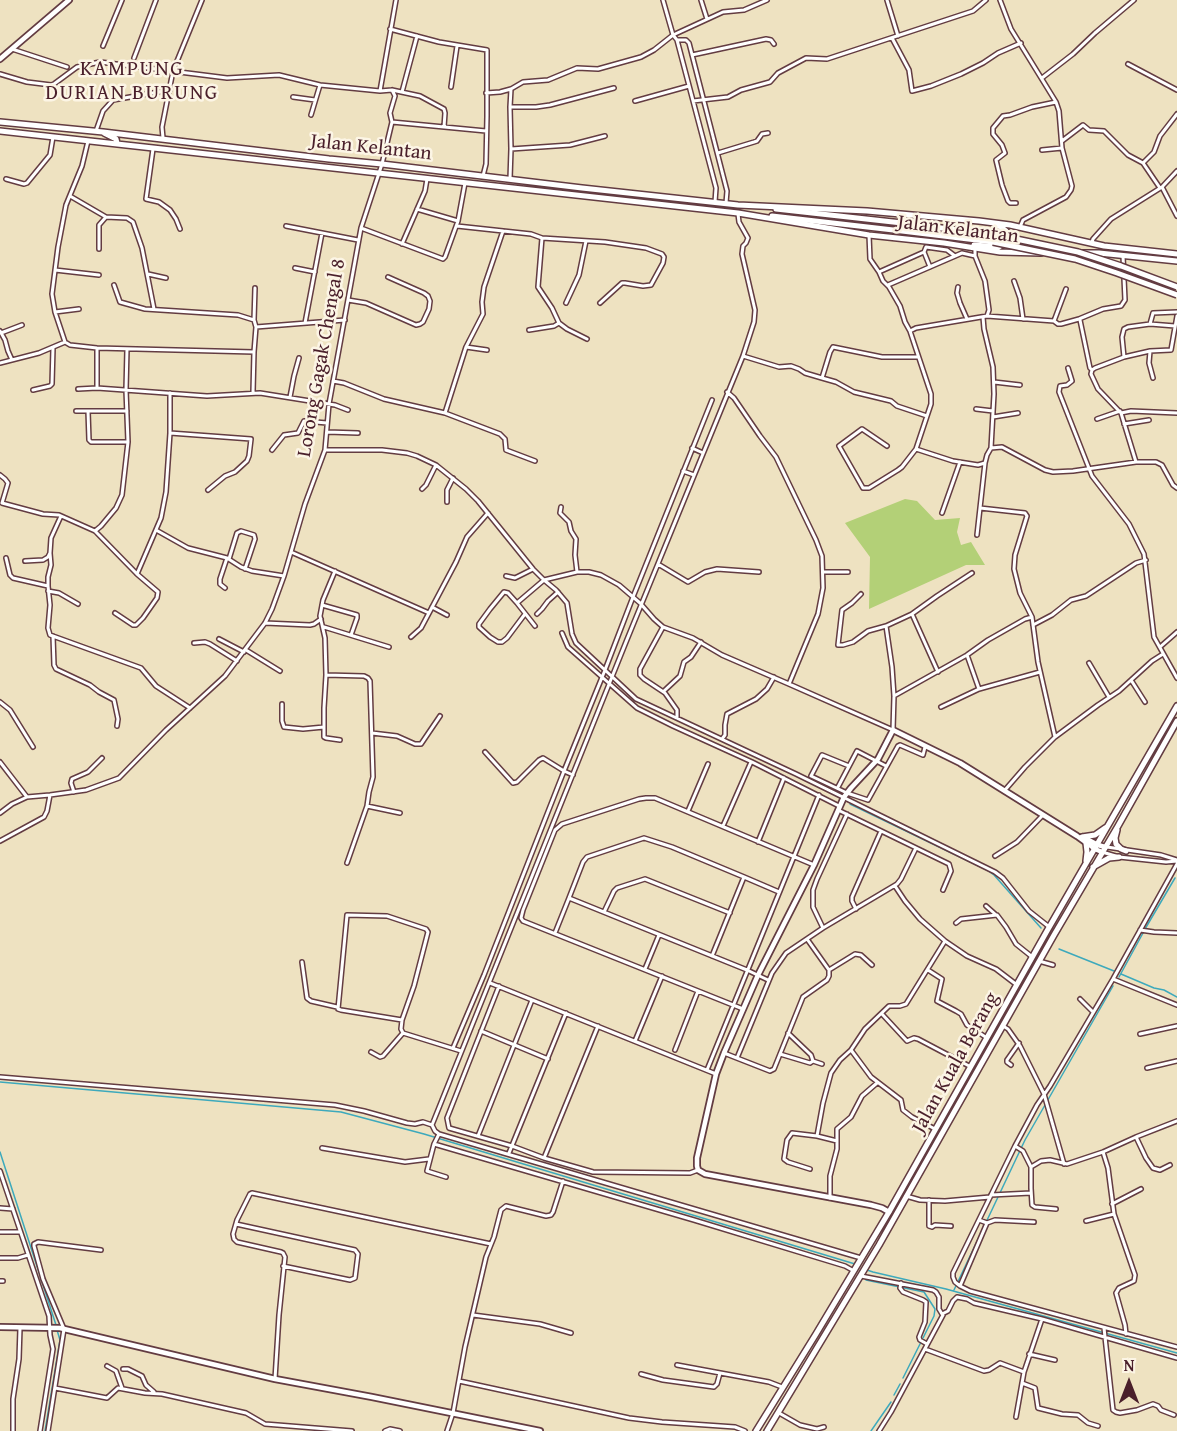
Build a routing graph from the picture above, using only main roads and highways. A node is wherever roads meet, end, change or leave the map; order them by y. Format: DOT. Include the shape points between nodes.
graph roads {
  1 [pos="0,122"];
  2 [pos="0,131"];
  3 [pos="100,132"];
  4 [pos="117,143"];
  5 [pos="738,205"];
  6 [pos="738,213"];
  7 [pos="956,219"];
  8 [pos="975,247"];
  9 [pos="1177,254"];
  10 [pos="1177,261"];
  11 [pos="1177,287"];
  12 [pos="1177,295"];
  13 [pos="1177,706"];
  14 [pos="1177,724"];
  15 [pos="1109,824"];
  16 [pos="1118,826"];
  17 [pos="1080,836"];
  18 [pos="1086,843"];
  19 [pos="1126,851"];
  20 [pos="1119,857"];
  21 [pos="1093,868"];
  22 [pos="1083,869"];
  23 [pos="943,1132"];
  24 [pos="932,1136"];
  25 [pos="756,1431"];
  26 [pos="767,1431"];
  1 -- 3 [label="main road, Jalan Kelantan"];
  2 -- 4 [label="main road, Jalan Kelantan"];
  3 -- 4 [label="main road"];
  3 -- 5 [label="main road, Jalan Kelantan"];
  4 -- 6 [label="main road, Jalan Kelantan"];
  5 -- 7 [label="main road, Jalan Kelantan"];
  5 -- 11 [label="main road, Jalan Kelantan, bridge" via="997,235 1088,255"];
  6 -- 8 [label="main road, Jalan Kelantan" via="869,235"];
  6 -- 12 [label="main road, Jalan Kelantan, bridge" via="993,242 1075,259"];
  7 -- 8 [label="main road" via="1006,231 1007,240 1002,245"];
  7 -- 9 [label="main road, Jalan Kelantan" via="1000,223 1092,244"];
  8 -- 10 [label="main road, Jalan Kelantan" via="1018,253 1099,253"];
  13 -- 15 [label="main road, Jalan Kuala Berang"];
  14 -- 16 [label="main road, Jalan Kuala Berang"];
  15 -- 17 [label="main road" via="1095,835"];
  15 -- 22 [label="main road, Jalan Kuala Berang"];
  16 -- 19 [label="main road" via="1116,844"];
  16 -- 21 [label="main road, Jalan Kuala Berang"];
  18 -- 22 [label="main road"];
  20 -- 21 [label="main road"];
  21 -- 23 [label="main road, Jalan Kuala Berang"];
  22 -- 24 [label="main road, Jalan Kuala Berang"];
  23 -- 24 [label="main road"];
  23 -- 26 [label="main road, Jalan Kuala Berang"];
  24 -- 25 [label="main road, Jalan Kuala Berang"];
}
